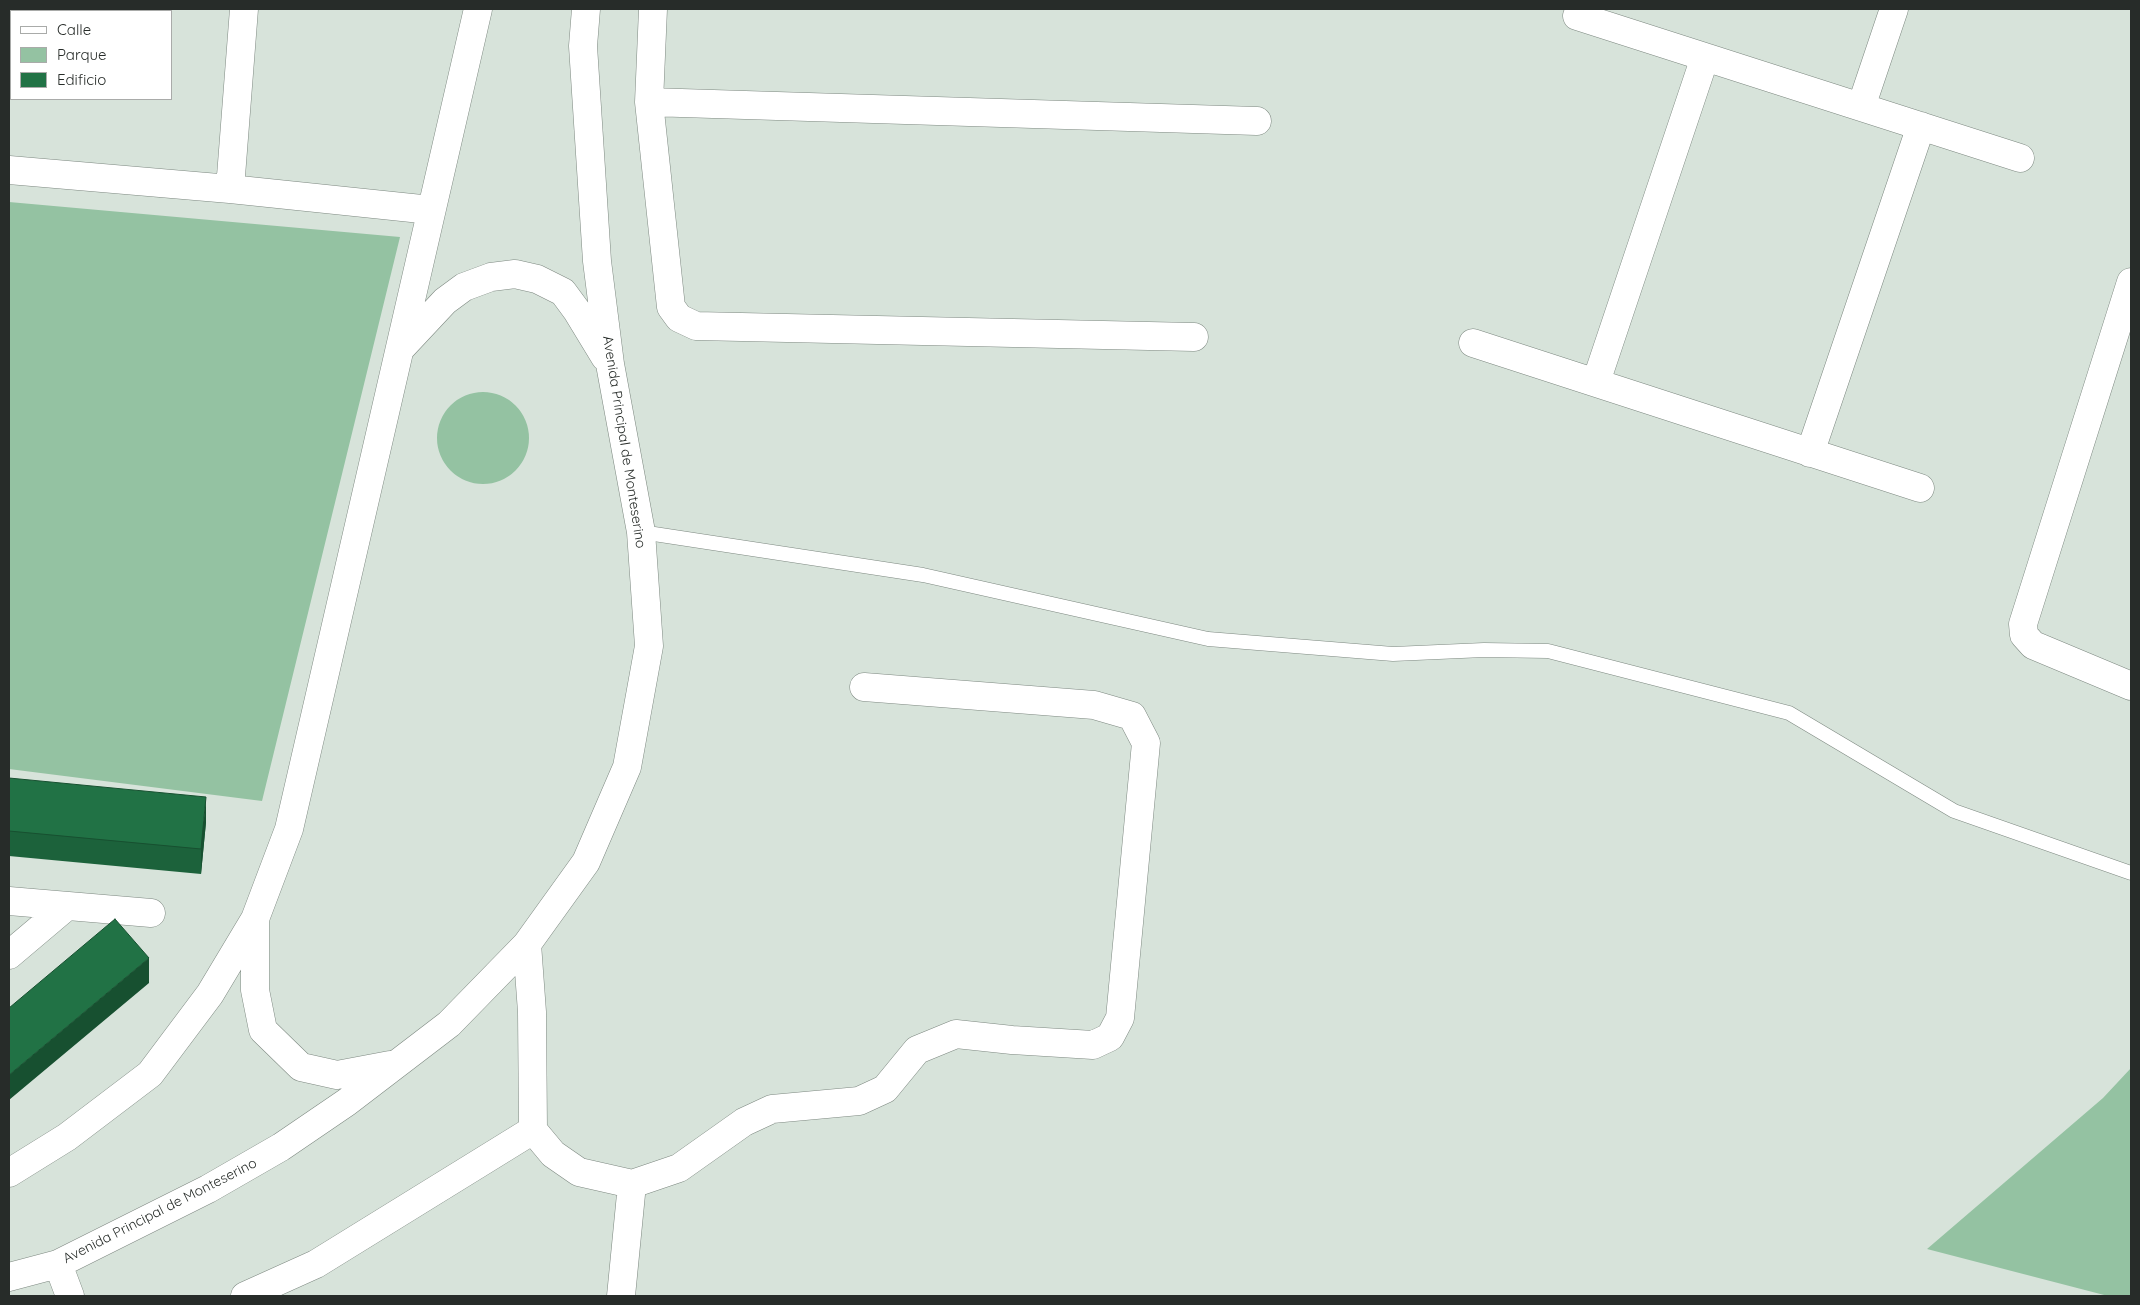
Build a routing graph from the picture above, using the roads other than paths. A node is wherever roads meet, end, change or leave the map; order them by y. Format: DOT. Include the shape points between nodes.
graph roads {
  1 [pos="244,9"];
  2 [pos="478,9"];
  3 [pos="586,9"];
  4 [pos="653,9"];
  5 [pos="1894,9"];
  6 [pos="1577,16"];
  7 [pos="1705,57"];
  8 [pos="649,102"];
  9 [pos="1861,107"];
  10 [pos="1256,121"];
  11 [pos="1921,126"];
  12 [pos="2020,158"];
  13 [pos="9,170"];
  14 [pos="230,189"];
  15 [pos="431,210"];
  16 [pos="2131,282"];
  17 [pos="1194,337"];
  18 [pos="1473,342"];
  19 [pos="398,351"];
  20 [pos="610,364"];
  21 [pos="1596,382"];
  22 [pos="1810,453"];
  23 [pos="1920,488"];
  24 [pos="641,532"];
  25 [pos="2131,686"];
  26 [pos="864,687"];
  27 [pos="2131,873"];
  28 [pos="9,901"];
  29 [pos="67,906"];
  30 [pos="151,913"];
  31 [pos="255,919"];
  32 [pos="527,944"];
  33 [pos="9,955"];
  34 [pos="396,1064"];
  35 [pos="533,1130"];
  36 [pos="9,1173"];
  37 [pos="632,1184"];
  38 [pos="58,1264"];
  39 [pos="9,1277"];
  40 [pos="70,1296"];
  41 [pos="245,1296"];
  42 [pos="621,1296"];
  1 -- 14 [label="street"];
  2 -- 15 [label="street"];
  3 -- 20 [label="street, Avenida Principal de Monteserino" via="583,46 597,261"];
  4 -- 8 [label="street"];
  5 -- 9 [label="street"];
  6 -- 7 [label="street"];
  7 -- 9 [label="street"];
  7 -- 21 [label="street"];
  8 -- 10 [label="street"];
  8 -- 17 [label="street" via="671,307 679,318 696,326"];
  9 -- 11 [label="street"];
  11 -- 12 [label="street"];
  11 -- 22 [label="street"];
  13 -- 14 [label="street"];
  14 -- 15 [label="street"];
  15 -- 19 [label="street"];
  16 -- 25 [label="street" via="2023,624 2024,635 2033,645"];
  18 -- 21 [label="street"];
  19 -- 20 [label="street" via="433,313 464,287 491,277 515,274 537,279 563,292"];
  19 -- 31 [label="street" via="289,829"];
  20 -- 24 [label="street, Avenida Principal de Monteserino"];
  21 -- 22 [label="street"];
  22 -- 23 [label="street"];
  24 -- 27 [label="lane" via="923,575 1208,639 1393,654 1548,651 1789,713 1954,811"];
  24 -- 32 [label="street, Avenida Principal de Monteserino" via="649,646 627,767 586,862"];
  26 -- 37 [label="street" via="1094,704 1132,716 1146,743 1120,1018 1110,1037 1093,1045 956,1034 917,1050 886,1089 859,1100 772,1108 744,1122 679,1168"];
  28 -- 29 [label="street"];
  29 -- 30 [label="street"];
  29 -- 33 [label="street"];
  31 -- 34 [label="street" via="255,990 263,1030 301,1067 336,1075"];
  31 -- 36 [label="street" via="210,994 150,1074 67,1137"];
  32 -- 34 [label="street, Avenida Principal de Monteserino" via="448,1024"];
  32 -- 35 [label="street" via="532,1012"];
  34 -- 38 [label="street, Avenida Principal de Monteserino" via="282,1147 208,1189"];
  35 -- 37 [label="street" via="553,1154 579,1172"];
  35 -- 41 [label="street" via="316,1264"];
  37 -- 42 [label="street"];
  38 -- 39 [label="street, Avenida Principal de Monteserino"];
  38 -- 40 [label="street"];
}
